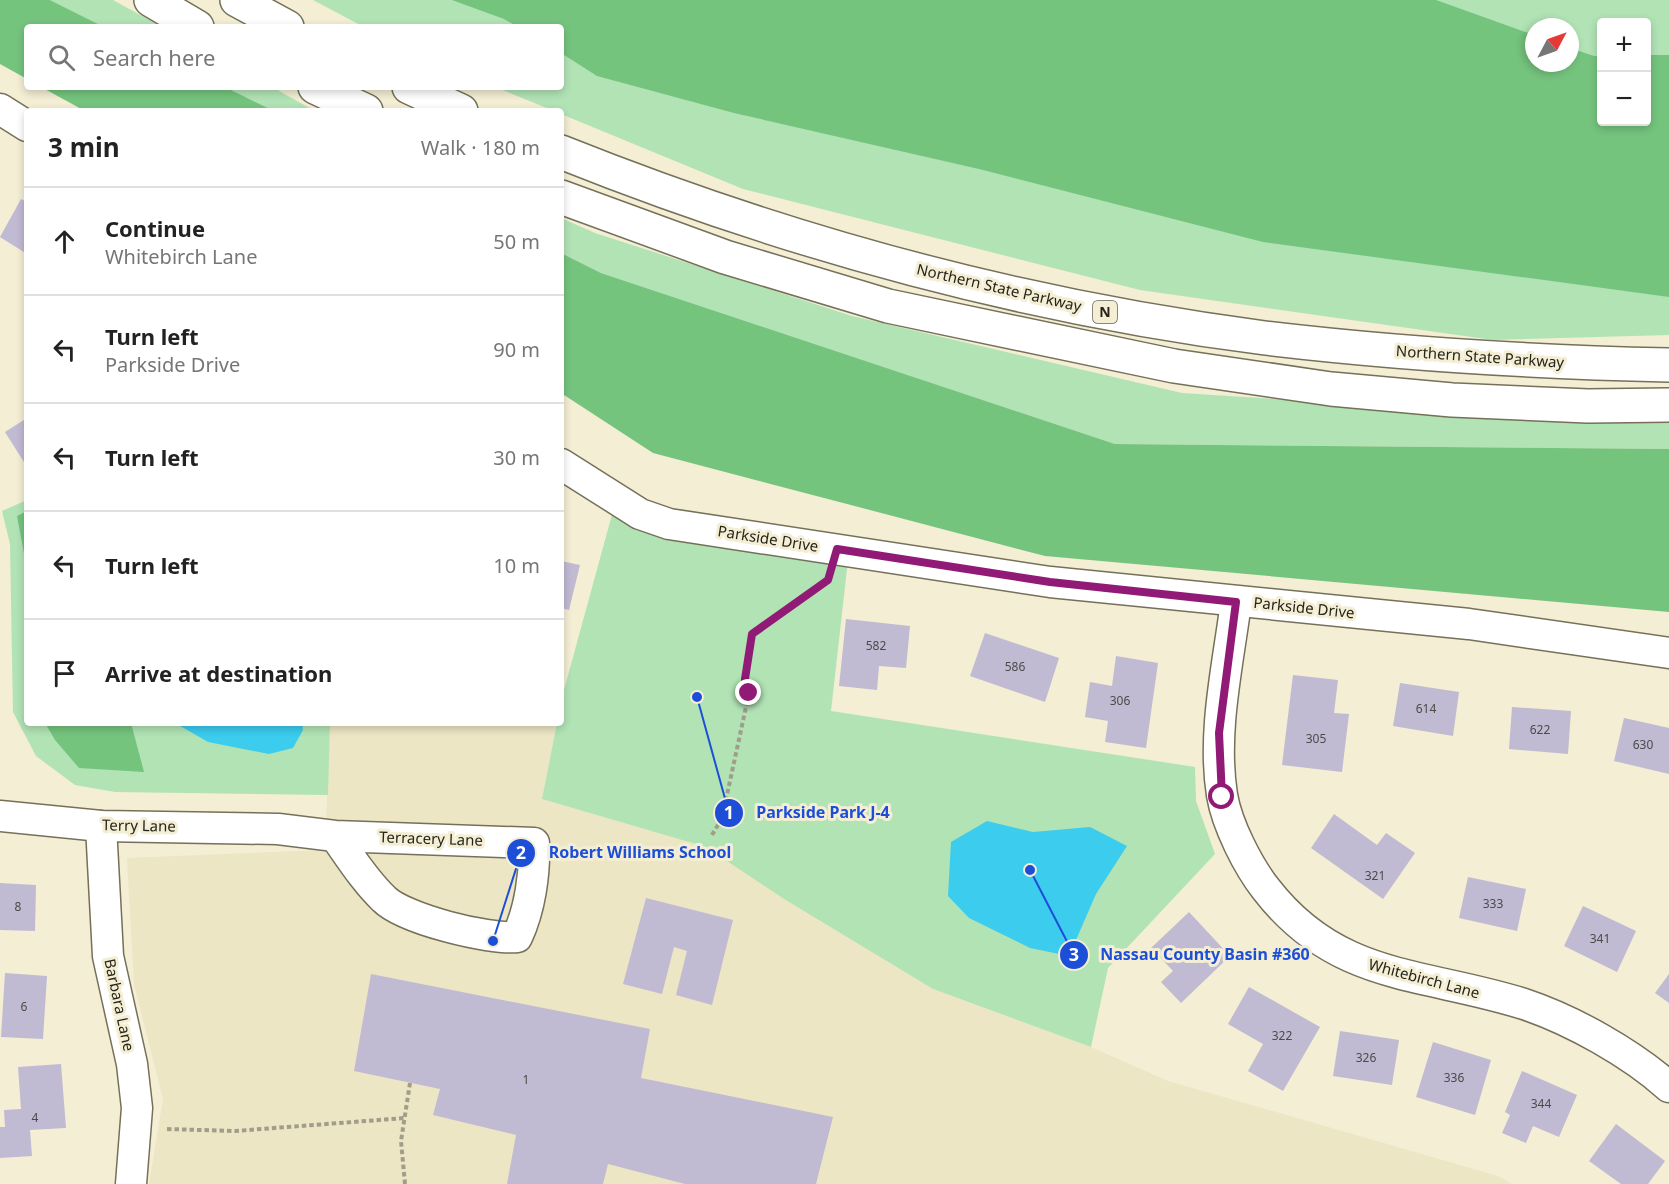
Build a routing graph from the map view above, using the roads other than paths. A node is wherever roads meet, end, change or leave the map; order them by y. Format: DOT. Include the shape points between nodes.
graph roads {
  1 [pos="151,0"];
  2 [pos="237,0"];
  3 [pos="192,24"];
  4 [pos="281,24"];
  5 [pos="321,90"];
  6 [pos="416,90"];
  7 [pos="360,108"];
  8 [pos="455,108"];
  9 [pos="0,109"];
  10 [pos="24,124"];
  11 [pos="564,153"];
  12 [pos="564,198"];
  13 [pos="1669,365"];
  14 [pos="1669,405"];
  15 [pos="564,467"];
  16 [pos="1236,602"];
  17 [pos="1669,653"];
  18 [pos="0,816"];
  19 [pos="101,826"];
  20 [pos="278,829"];
  21 [pos="335,836"];
  22 [pos="1669,1087"];
  23 [pos="130,1184"];
  1 -- 3 [label="highway"];
  2 -- 4 [label="highway"];
  5 -- 7 [label="highway"];
  6 -- 8 [label="highway"];
  9 -- 10 [label="street"];
  11 -- 13 [label="highway, Northern State Parkway / N" via="749,221 923,271 1100,311 1382,351 1530,362"];
  12 -- 14 [label="highway" via="725,257 877,303 1174,366 1331,389 1452,400"];
  15 -- 16 [label="street, Parkside Drive" via="640,514 669,524 1050,582"];
  16 -- 17 [label="street, Parkside Drive" via="1469,624"];
  16 -- 22 [label="street, Whitebirch Lane" via="1219,733 1222,797 1248,866 1286,916 1329,948 1371,966 1525,1005 1600,1038"];
  18 -- 19 [label="street, Terry Lane"];
  19 -- 20 [label="street, Terry Lane"];
  19 -- 23 [label="street, Barbara Lane" via="108,956 132,1064 137,1108"];
  20 -- 21 [label="street, Terracery Lane"];
  21 -- 21 [label="street, Terracery Lane" via="385,901 428,921 502,939 517,937 526,916 534,843"];
}
